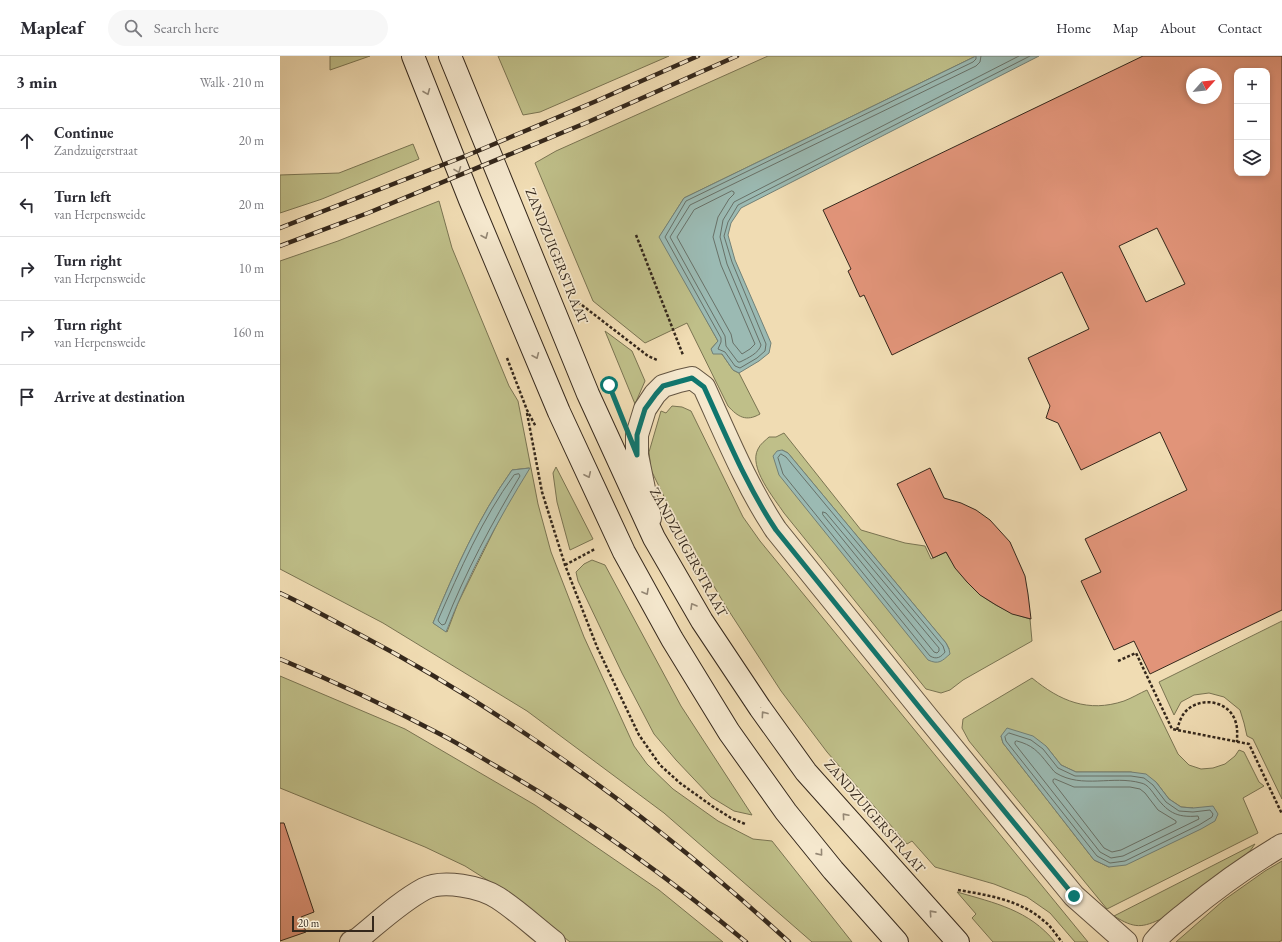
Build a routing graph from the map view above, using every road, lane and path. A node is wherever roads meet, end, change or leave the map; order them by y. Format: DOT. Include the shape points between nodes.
graph roads {
  1 [pos="413,56"];
  2 [pos="450,56"];
  3 [pos="636,235"];
  4 [pos="577,306"];
  5 [pos="692,378"];
  6 [pos="527,410"];
  7 [pos="654,538"];
  8 [pos="596,549"];
  9 [pos="565,565"];
  10 [pos="1118,661"];
  11 [pos="1176,730"];
  12 [pos="1237,742"];
  13 [pos="1282,814"];
  14 [pos="745,824"];
  15 [pos="1282,845"];
  16 [pos="958,890"];
  17 [pos="351,942"];
  18 [pos="554,942"];
  19 [pos="898,942"];
  20 [pos="958,942"];
  21 [pos="1062,942"];
  22 [pos="1126,942"];
  23 [pos="1154,942"];
  1 -- 19 [label="main road, one-way" via="559,412 624,552 664,626 729,732 786,812 833,870"];
  2 -- 7 [label="main road, ZANDZUIGERSTRAAT" via="588,394"];
  3 -- 5 [label="path"];
  4 -- 5 [label="path, ZANDZUIGERSTRAAT" via="574,298 648,356"];
  5 -- 7 [label="main road" via="663,386 645,409 637,435 637,455"];
  5 -- 22 [label="main road" via="704,387 747,482 776,530 1074,896"];
  6 -- 9 [label="path" via="542,492"];
  20 -- 7 [label="main road, ZANDZUIGERSTRAAT, one-way" via="806,772 706,627"];
  8 -- 9 [label="path"];
  9 -- 14 [label="path" via="597,647 639,736 660,765 680,783 731,818"];
  10 -- 11 [label="path" via="1136,653 1172,729"];
  11 -- 12 [label="path"];
  11 -- 12 [label="path" via="1180,719 1194,705 1214,702 1231,712 1238,730"];
  12 -- 13 [label="path" via="1249,744"];
  15 -- 23 [label="main road" via="1211,892"];
  16 -- 21 [label="path" via="994,896 1024,907 1044,921"];
  17 -- 18 [label="main road" via="426,888 443,885 463,886 497,898"];
}
